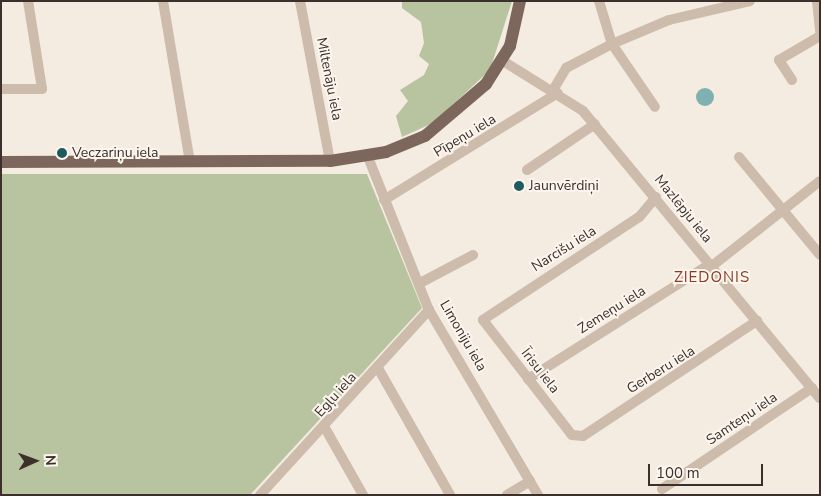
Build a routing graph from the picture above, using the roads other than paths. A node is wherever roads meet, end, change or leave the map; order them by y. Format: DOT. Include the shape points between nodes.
graph roads {
  1 [pos="28,1"];
  2 [pos="163,1"];
  3 [pos="300,1"];
  4 [pos="520,1"];
  5 [pos="599,1"];
  6 [pos="750,1"];
  7 [pos="817,1"];
  8 [pos="820,32"];
  9 [pos="820,36"];
  10 [pos="612,44"];
  11 [pos="503,61"];
  12 [pos="792,80"];
  13 [pos="1,89"];
  14 [pos="555,92"];
  15 [pos="655,106"];
  16 [pos="595,124"];
  17 [pos="368,156"];
  18 [pos="739,157"];
  19 [pos="330,161"];
  20 [pos="1,162"];
  21 [pos="190,162"];
  22 [pos="527,170"];
  23 [pos="820,181"];
  24 [pos="656,197"];
  25 [pos="384,200"];
  26 [pos="784,210"];
  27 [pos="473,255"];
  28 [pos="820,255"];
  29 [pos="711,265"];
  30 [pos="420,283"];
  31 [pos="429,310"];
  32 [pos="482,320"];
  33 [pos="757,321"];
  34 [pos="378,368"];
  35 [pos="528,379"];
  36 [pos="812,388"];
  37 [pos="820,398"];
  38 [pos="324,428"];
  39 [pos="577,439"];
  40 [pos="530,481"];
  41 [pos="662,489"];
  42 [pos="266,492"];
  43 [pos="363,495"];
  44 [pos="450,495"];
  45 [pos="507,495"];
  46 [pos="538,495"];
  1 -- 13 [label="street" via="42,89"];
  2 -- 21 [label="street"];
  3 -- 19 [label="street, Miltenāju iela"];
  4 -- 11 [label="main road"];
  5 -- 10 [label="street"];
  6 -- 10 [label="street" via="669,20"];
  7 -- 8 [label="street"];
  9 -- 12 [label="street" via="779,60"];
  10 -- 14 [label="street" via="566,68"];
  10 -- 15 [label="street"];
  11 -- 14 [label="street, Mazlēpju iela"];
  11 -- 17 [label="main road" via="486,84 442,125 409,143"];
  14 -- 16 [label="street, Mazlēpju iela"];
  14 -- 25 [label="street, Pīpeņu iela"];
  16 -- 22 [label="street"];
  16 -- 24 [label="street, Mazlēpju iela"];
  17 -- 19 [label="main road"];
  17 -- 25 [label="street, Limoniju iela"];
  18 -- 26 [label="street"];
  19 -- 21 [label="main road"];
  20 -- 21 [label="main road"];
  23 -- 26 [label="street, Zemeņu iela"];
  24 -- 29 [label="street, Mazlēpju iela"];
  24 -- 32 [label="street, Narcišu iela" via="639,217"];
  25 -- 30 [label="street, Limoniju iela"];
  26 -- 28 [label="street"];
  26 -- 29 [label="street, Zemeņu iela"];
  27 -- 30 [label="street"];
  29 -- 33 [label="street, Mazlēpju iela"];
  29 -- 35 [label="street, Zemeņu iela"];
  30 -- 31 [label="street, Limoniju iela"];
  31 -- 34 [label="street, Egļu iela"];
  31 -- 40 [label="street, Limoniju iela"];
  32 -- 35 [label="street, Īrisu iela"];
  33 -- 36 [label="street, Mazlēpju iela"];
  33 -- 39 [label="street, Gerberu iela"];
  34 -- 38 [label="street, Egļu iela"];
  34 -- 44 [label="street"];
  35 -- 39 [label="street, Īrisu iela"];
  36 -- 37 [label="street, Mazlēpju iela"];
  36 -- 41 [label="street, Samteņu iela"];
  38 -- 42 [label="street, Egļu iela"];
  38 -- 43 [label="street"];
  40 -- 45 [label="street"];
  40 -- 46 [label="street, Limoniju iela"];
}
